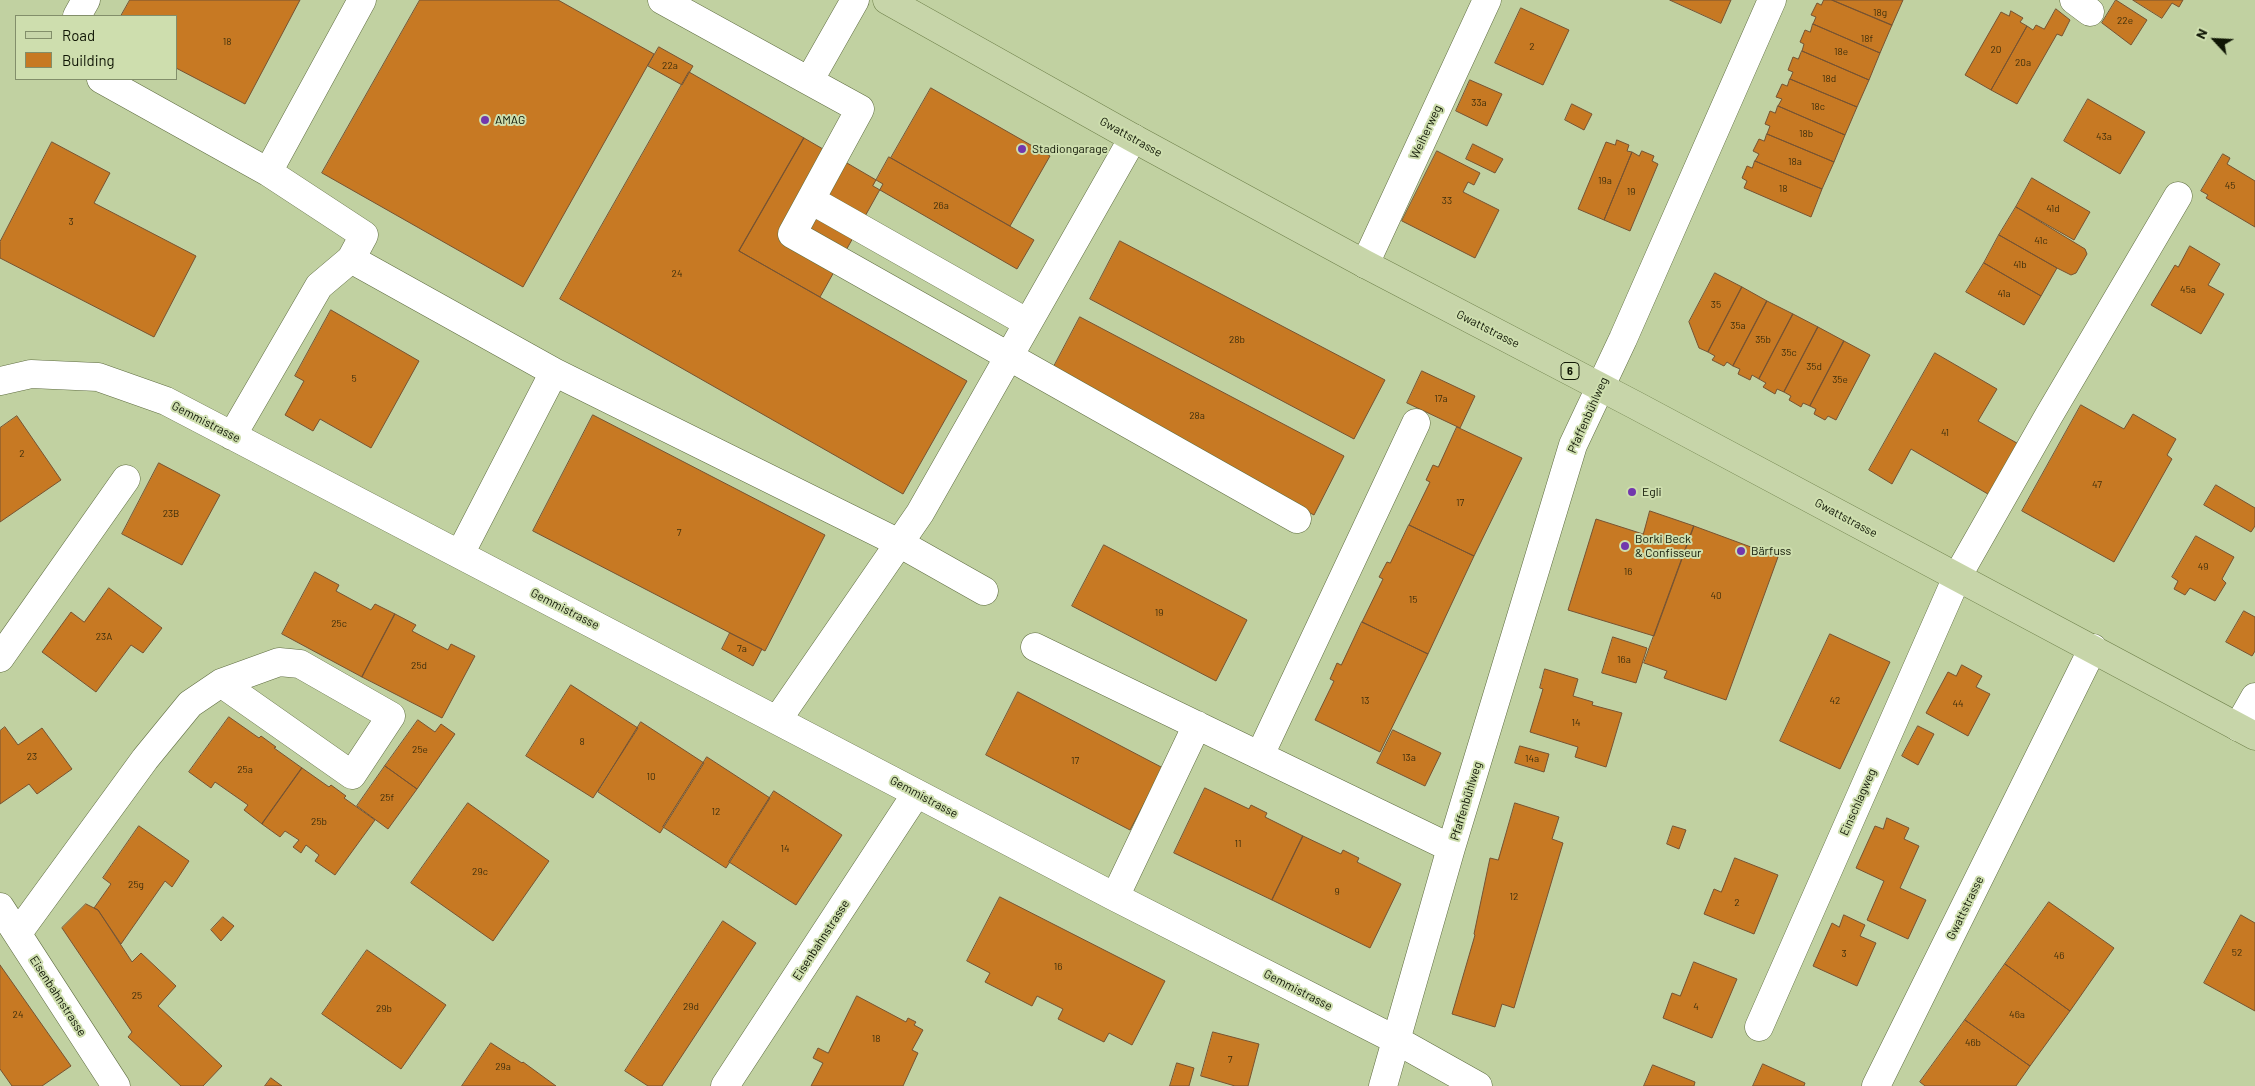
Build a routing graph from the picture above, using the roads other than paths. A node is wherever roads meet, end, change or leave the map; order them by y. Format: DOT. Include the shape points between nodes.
graph roads {
  1 [pos="86,0"];
  2 [pos="362,0"];
  3 [pos="662,0"];
  4 [pos="855,0"];
  5 [pos="887,0"];
  6 [pos="1487,0"];
  7 [pos="1772,0"];
  8 [pos="78,15"];
  9 [pos="103,80"];
  10 [pos="809,81"];
  11 [pos="1132,138"];
  12 [pos="268,172"];
  13 [pos="2178,196"];
  14 [pos="811,200"];
  15 [pos="351,259"];
  16 [pos="1365,264"];
  17 [pos="1028,323"];
  18 [pos="1009,357"];
  19 [pos="554,372"];
  20 [pos="0,381"];
  21 [pos="1600,387"];
  22 [pos="1416,423"];
  23 [pos="232,436"];
  24 [pos="126,479"];
  25 [pos="1297,519"];
  26 [pos="899,543"];
  27 [pos="460,554"];
  28 [pos="1957,577"];
  29 [pos="984,591"];
  30 [pos="1035,647"];
  31 [pos="2093,648"];
  32 [pos="0,658"];
  33 [pos="221,683"];
  34 [pos="2255,697"];
  35 [pos="778,720"];
  36 [pos="1197,725"];
  37 [pos="2246,732"];
  38 [pos="1260,755"];
  39 [pos="916,794"];
  40 [pos="1451,848"];
  41 [pos="1116,897"];
  42 [pos="0,908"];
  43 [pos="18,933"];
  44 [pos="1760,1026"];
  45 [pos="1396,1040"];
  46 [pos="116,1086"];
  47 [pos="725,1086"];
  48 [pos="1383,1086"];
  49 [pos="1478,1086"];
  50 [pos="1876,1086"];
  1 -- 8 [label="street"];
  2 -- 12 [label="street"];
  3 -- 10 [label="street"];
  4 -- 10 [label="street"];
  5 -- 11 [label="main road, Gwattstrasse / 6"];
  6 -- 16 [label="street, Weiherweg"];
  7 -- 21 [label="street, Pfaffenbühlweg"];
  9 -- 12 [label="street"];
  10 -- 14 [label="street" via="860,109"];
  11 -- 16 [label="main road, Gwattstrasse / 6"];
  11 -- 17 [label="street"];
  12 -- 15 [label="street" via="364,235"];
  13 -- 28 [label="street, Einschlagweg"];
  14 -- 17 [label="street"];
  14 -- 18 [label="street" via="792,234"];
  15 -- 19 [label="street"];
  15 -- 23 [label="street" via="319,286"];
  16 -- 21 [label="main road, Gwattstrasse / 6"];
  17 -- 18 [label="street"];
  18 -- 25 [label="street"];
  18 -- 26 [label="street" via="920,513"];
  19 -- 26 [label="street"];
  19 -- 27 [label="street"];
  20 -- 23 [label="street, Gemmistrasse" via="31,374 98,377 166,401"];
  21 -- 28 [label="main road, Gwattstrasse / 6"];
  21 -- 40 [label="street, Pfaffenbühlweg" via="1573,445"];
  22 -- 38 [label="street"];
  23 -- 27 [label="street, Gemmistrasse"];
  24 -- 32 [label="street"];
  26 -- 29 [label="street"];
  26 -- 35 [label="street"];
  27 -- 35 [label="street, Gemmistrasse"];
  28 -- 31 [label="main road, Gwattstrasse / 6"];
  28 -- 44 [label="street, Einschlagweg"];
  30 -- 36 [label="street"];
  31 -- 37 [label="main road, Gwattstrasse / 6"];
  31 -- 50 [label="street, Gwattstrasse"];
  33 -- 33 [label="street" via="279,662 300,664 390,716 352,774"];
  33 -- 43 [label="street" via="190,704 144,759"];
  34 -- 37 [label="street"];
  35 -- 39 [label="street, Gemmistrasse"];
  36 -- 38 [label="street, Pfaffenbühlweg"];
  36 -- 41 [label="street"];
  38 -- 40 [label="street, Pfaffenbühlweg"];
  39 -- 41 [label="street, Gemmistrasse"];
  39 -- 47 [label="street, Eisenbahnstrasse"];
  40 -- 45 [label="street, Pfaffenbühlweg"];
  41 -- 45 [label="street, Gemmistrasse"];
  42 -- 43 [label="street, Eisenbahnstrasse"];
  43 -- 46 [label="street, Eisenbahnstrasse"];
  45 -- 48 [label="street, Pfaffenbühlweg"];
  45 -- 49 [label="street, Gemmistrasse"];
}
